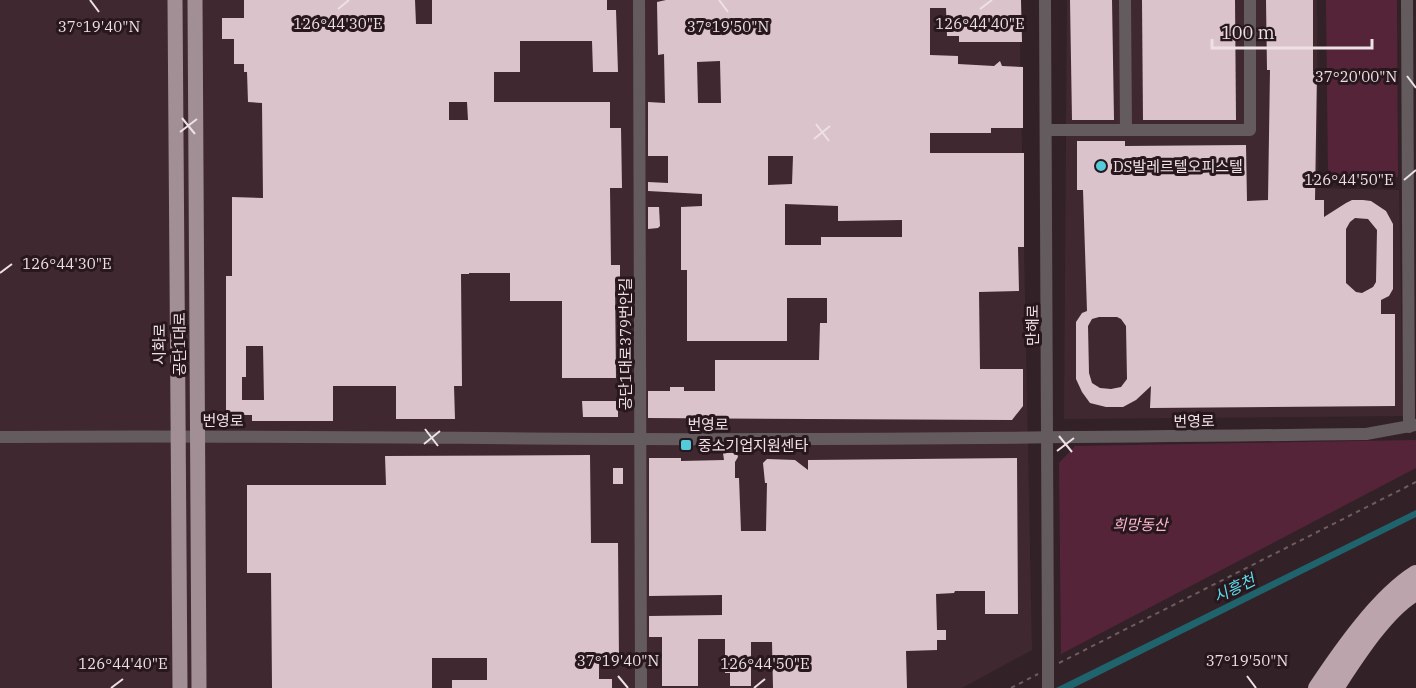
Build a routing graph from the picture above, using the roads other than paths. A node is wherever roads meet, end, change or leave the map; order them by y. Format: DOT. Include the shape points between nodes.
graph roads {
  1 [pos="174,0"];
  2 [pos="195,0"];
  3 [pos="639,0"];
  4 [pos="1045,0"];
  5 [pos="1125,0"];
  6 [pos="1250,0"];
  7 [pos="1407,0"];
  8 [pos="1046,130"];
  9 [pos="1126,130"];
  10 [pos="1413,426"];
  11 [pos="178,435"];
  12 [pos="198,435"];
  13 [pos="0,437"];
  14 [pos="1048,438"];
  15 [pos="641,439"];
  16 [pos="1416,574"];
  17 [pos="1416,592"];
  18 [pos="180,688"];
  19 [pos="199,688"];
  20 [pos="641,688"];
  21 [pos="1048,688"];
  22 [pos="1317,688"];
  23 [pos="1335,688"];
  1 -- 11 [label="main road, 시화로"];
  2 -- 12 [label="main road, 공단1대로"];
  3 -- 15 [label="street, 공단1대로379번안길"];
  4 -- 8 [label="street, 만해로"];
  5 -- 9 [label="street"];
  6 -- 9 [label="street" via="1250,130"];
  7 -- 10 [label="street"];
  8 -- 9 [label="street"];
  8 -- 14 [label="street, 만해로"];
  10 -- 14 [label="street, 번영로" via="1366,434"];
  11 -- 12 [label="street, 번영로"];
  11 -- 13 [label="street, 번영로"];
  11 -- 18 [label="main road, 시화로"];
  12 -- 15 [label="street, 번영로"];
  12 -- 19 [label="main road, 공단1대로"];
  14 -- 15 [label="street, 번영로"];
  14 -- 21 [label="street, 만해로, bridge"];
  15 -- 20 [label="street, 공단1대로379번안길"];
  16 -- 22 [label="highway" via="1374,612"];
  17 -- 23 [label="highway" via="1393,610"];
}
